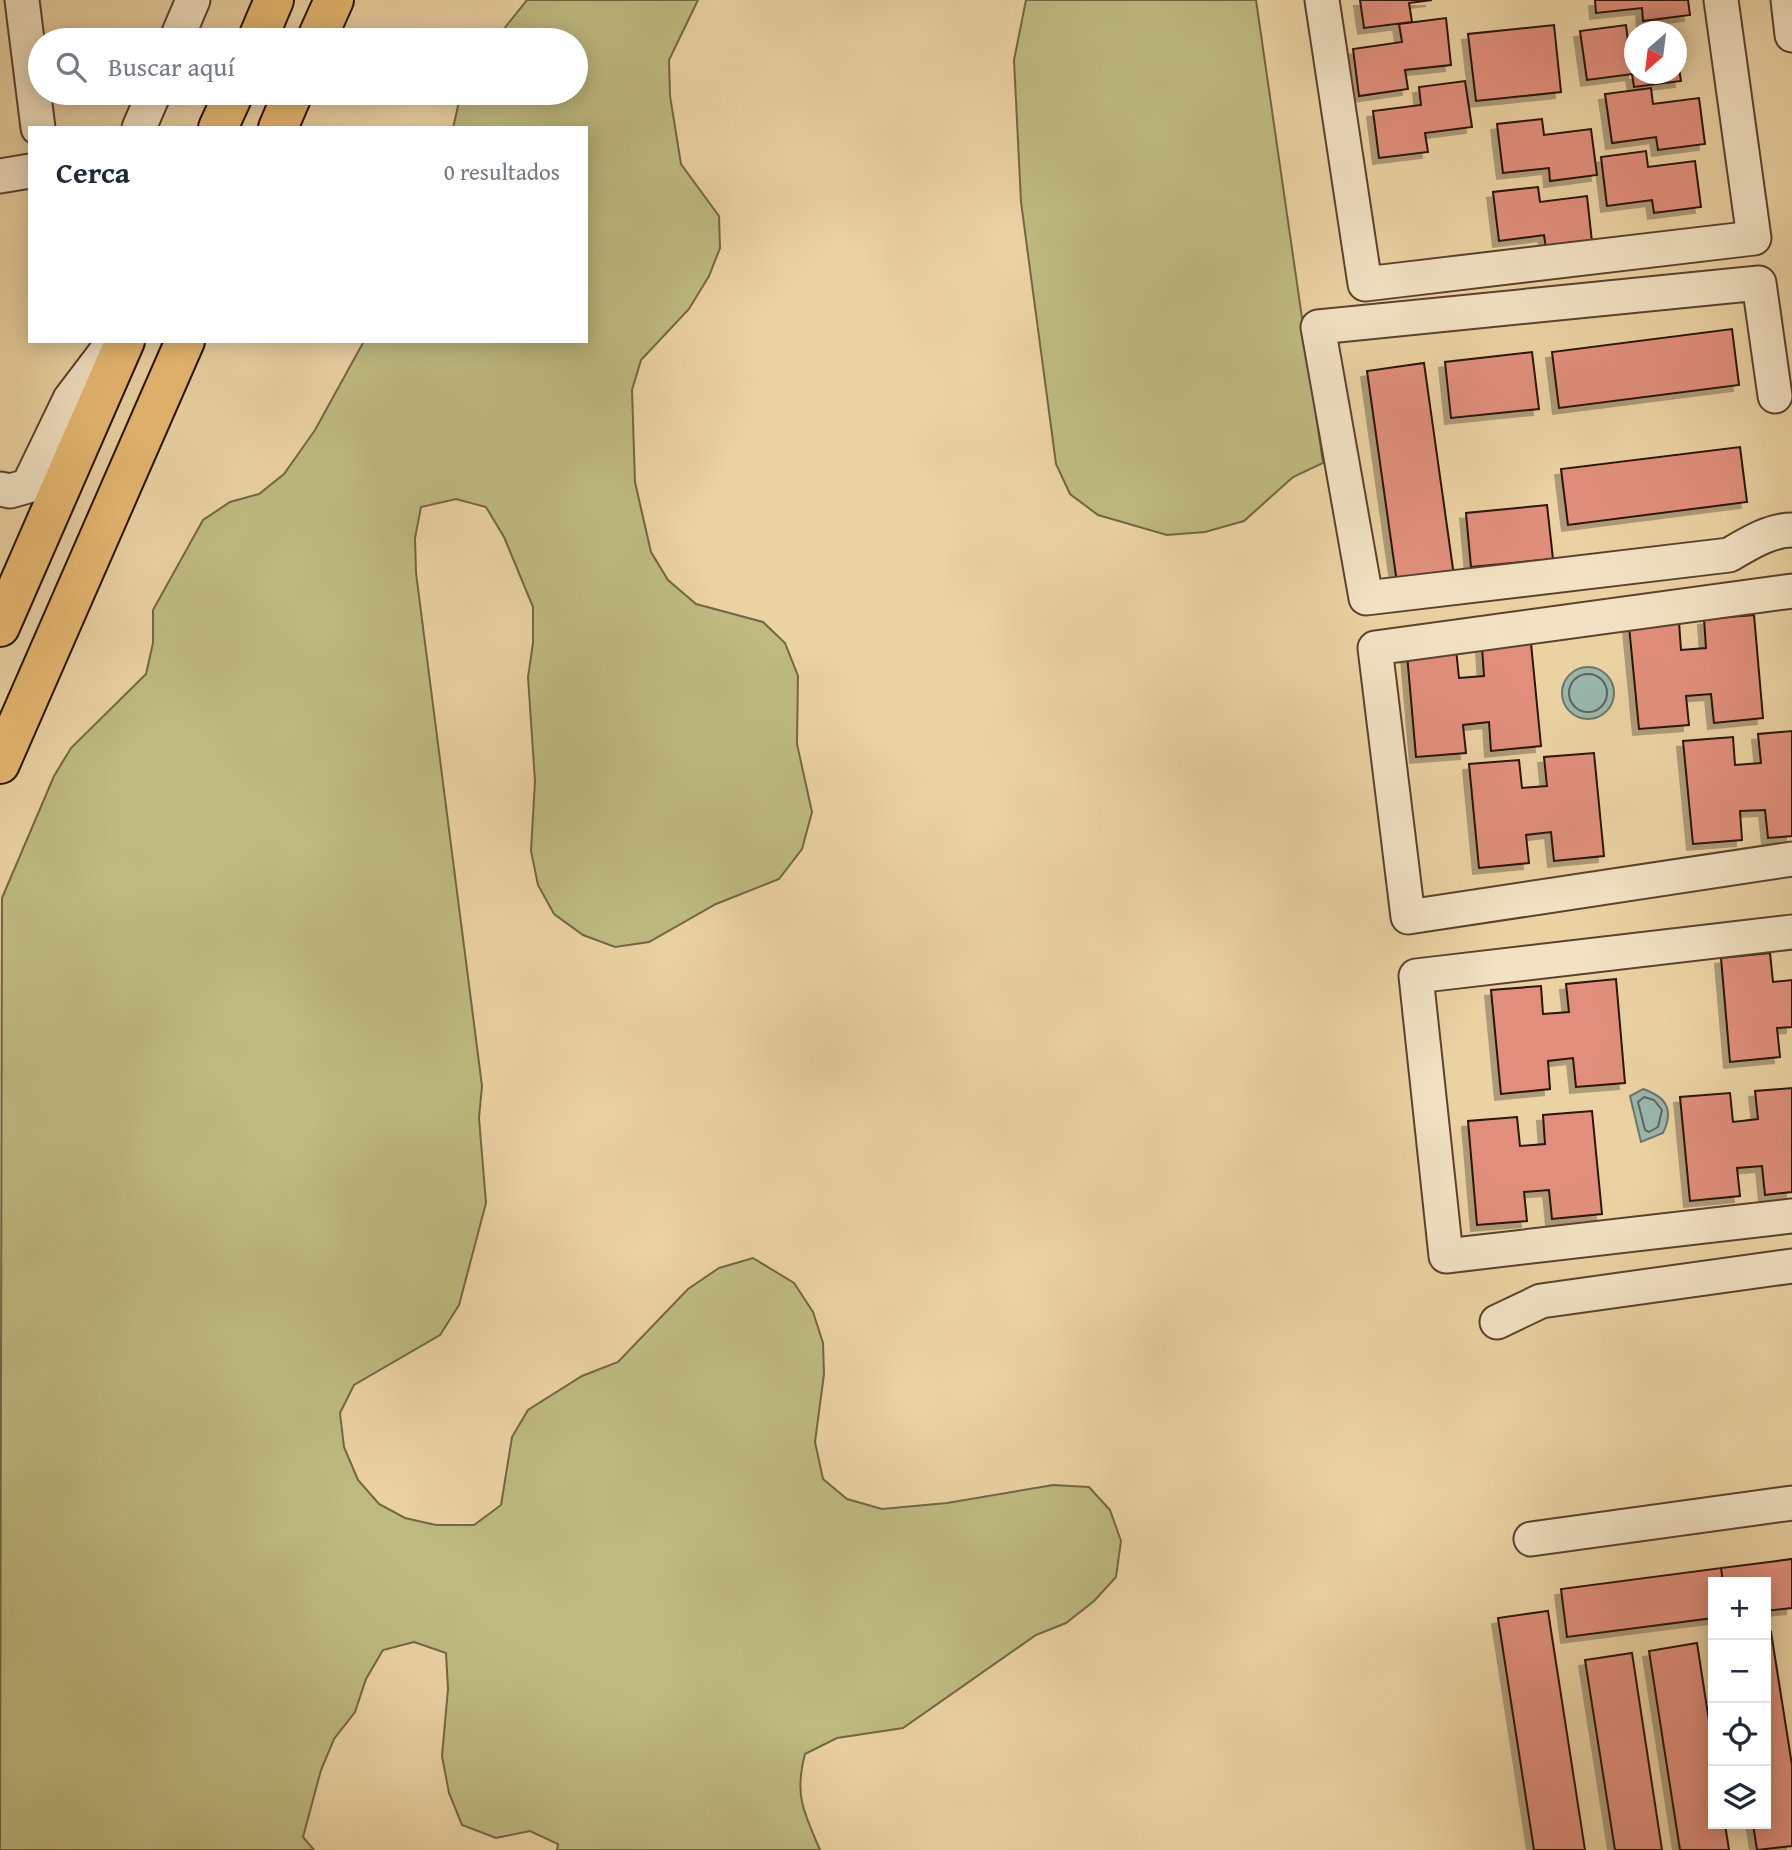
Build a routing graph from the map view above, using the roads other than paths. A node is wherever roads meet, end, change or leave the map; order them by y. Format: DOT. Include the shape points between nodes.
graph roads {
  1 [pos="13,0"];
  2 [pos="22,0"];
  3 [pos="194,0"];
  4 [pos="274,0"];
  5 [pos="334,0"];
  6 [pos="1322,0"];
  7 [pos="1721,0"];
  8 [pos="1788,0"];
  9 [pos="0,2"];
  10 [pos="181,28"];
  11 [pos="262,28"];
  12 [pos="321,28"];
  13 [pos="1792,36"];
  14 [pos="28,48"];
  15 [pos="35,105"];
  16 [pos="149,105"];
  17 [pos="229,105"];
  18 [pos="288,105"];
  19 [pos="38,126"];
  20 [pos="140,126"];
  21 [pos="219,126"];
  22 [pos="279,126"];
  23 [pos="28,171"];
  24 [pos="0,176"];
  25 [pos="112,343"];
  26 [pos="124,343"];
  27 [pos="184,343"];
  28 [pos="1776,396"];
  29 [pos="0,489"];
  30 [pos="1792,530"];
  31 [pos="1792,591"];
  32 [pos="0,627"];
  33 [pos="0,764"];
  34 [pos="1792,859"];
  35 [pos="1792,932"];
  36 [pos="1792,1216"];
  37 [pos="1792,1266"];
  38 [pos="1497,1322"];
  39 [pos="1792,1503"];
  40 [pos="1531,1539"];
  1 -- 9 [label="street"];
  2 -- 14 [label="street"];
  3 -- 10 [label="street"];
  4 -- 11 [label="main road"];
  5 -- 12 [label="main road"];
  6 -- 7 [label="street" via="1365,284 1754,238"];
  8 -- 13 [label="street"];
  15 -- 19 [label="street"];
  16 -- 20 [label="street"];
  17 -- 21 [label="main road"];
  18 -- 22 [label="main road"];
  23 -- 24 [label="street"];
  25 -- 29 [label="street" via="70,398 28,486"];
  26 -- 32 [label="main road"];
  27 -- 33 [label="main road"];
  28 -- 30 [label="street" via="1759,283 1318,327 1366,598 1729,555 1773,533"];
  31 -- 34 [label="street" via="1375,648 1408,917"];
  35 -- 36 [label="street" via="1416,976 1446,1256"];
  37 -- 38 [label="street" via="1541,1301"];
  39 -- 40 [label="street"];
}
